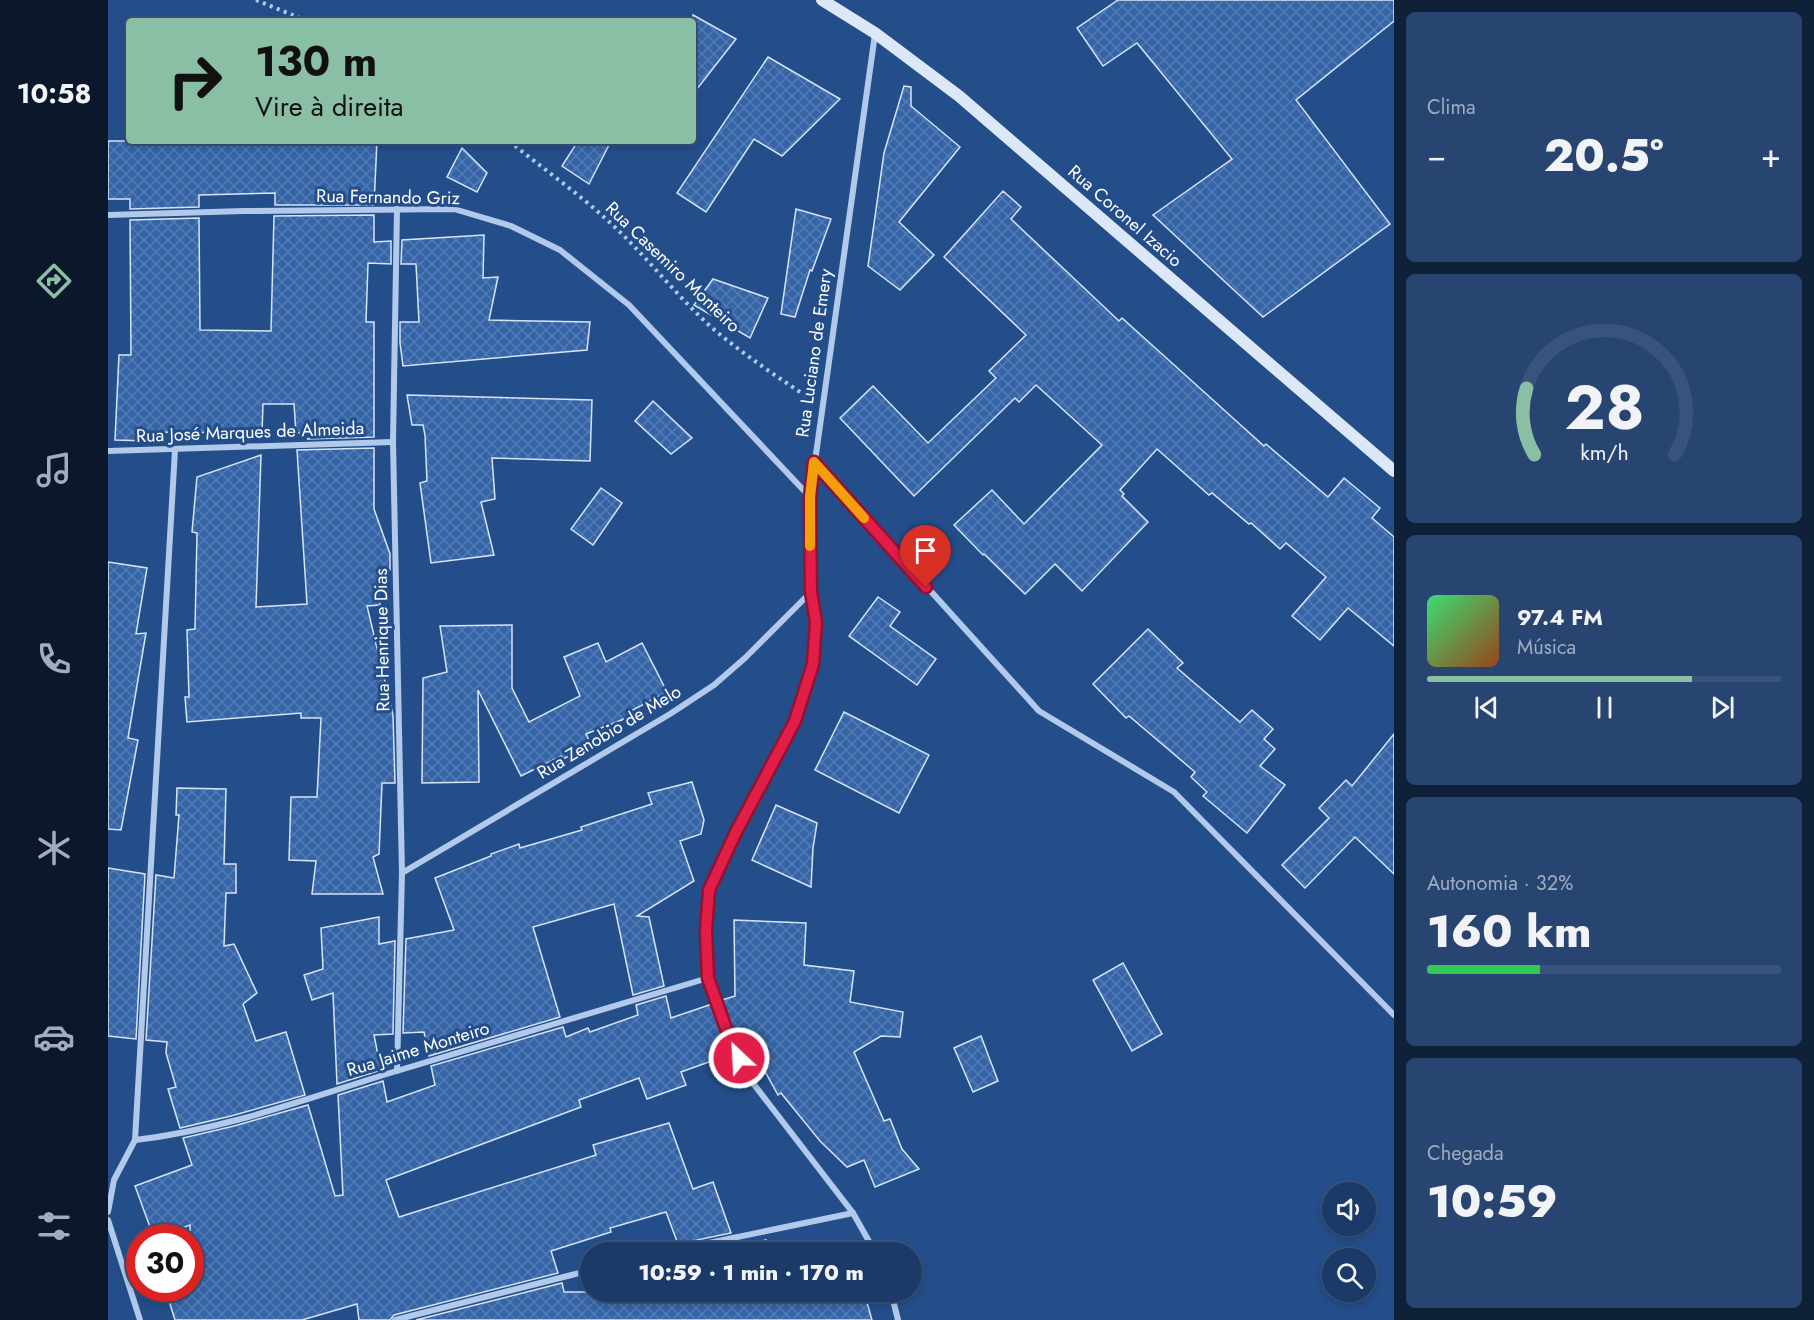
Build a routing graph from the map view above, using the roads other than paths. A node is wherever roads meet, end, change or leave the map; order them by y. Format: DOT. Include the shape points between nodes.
graph roads {
  1 [pos="822,0"];
  2 [pos="875,33"];
  3 [pos="397,209"];
  4 [pos="108,215"];
  5 [pos="393,442"];
  6 [pos="175,450"];
  7 [pos="108,451"];
  8 [pos="814,462"];
  9 [pos="1394,471"];
  10 [pos="810,497"];
  11 [pos="811,592"];
  12 [pos="402,873"];
  13 [pos="708,978"];
  14 [pos="1394,1015"];
  15 [pos="397,1071"];
  16 [pos="135,1140"];
  17 [pos="108,1212"];
  18 [pos="853,1213"];
  19 [pos="108,1220"];
  20 [pos="713,1242"];
  21 [pos="869,1242"];
  22 [pos="580,1273"];
  23 [pos="894,1302"];
  24 [pos="140,1320"];
  25 [pos="395,1320"];
  26 [pos="898,1320"];
  1 -- 2 [label="street, Rua Coronel Izacio"];
  2 -- 8 [label="street, Rua Luciano de Emery"];
  2 -- 9 [label="street, Rua Coronel Izacio" via="959,96"];
  3 -- 4 [label="street, Rua Fernando Griz"];
  3 -- 5 [label="street, Rua Henrique Dias"];
  3 -- 10 [label="street, Rua Fernando Griz" via="454,210 511,226 560,250 629,305"];
  5 -- 6 [label="street, Rua José Marques de Almeida"];
  5 -- 12 [label="street, Rua Henrique Dias"];
  6 -- 7 [label="street, Rua José Marques de Almeida"];
  6 -- 16 [label="street"];
  8 -- 10 [label="street, Rua Luciano de Emery"];
  8 -- 14 [label="street" via="1039,711 1174,792"];
  10 -- 11 [label="street, Rua Luciano de Emery"];
  11 -- 12 [label="street, Rua Zenobio de Melo" via="714,685"];
  11 -- 13 [label="street, Rua Luciano de Emery" via="816,622 813,664 795,721 709,890"];
  12 -- 15 [label="street, Rua Henrique Dias"];
  13 -- 15 [label="street, Rua Jaime Monteiro"];
  13 -- 18 [label="street, Rua Luciano de Emery" via="749,1078"];
  15 -- 16 [label="street, Rua Jaime Monteiro" via="251,1117"];
  16 -- 17 [label="street" via="114,1180"];
  18 -- 20 [label="street"];
  18 -- 21 [label="street, Rua Luciano de Emery"];
  19 -- 24 [label="street"];
  22 -- 25 [label="street"];
  23 -- 26 [label="street"];
}
